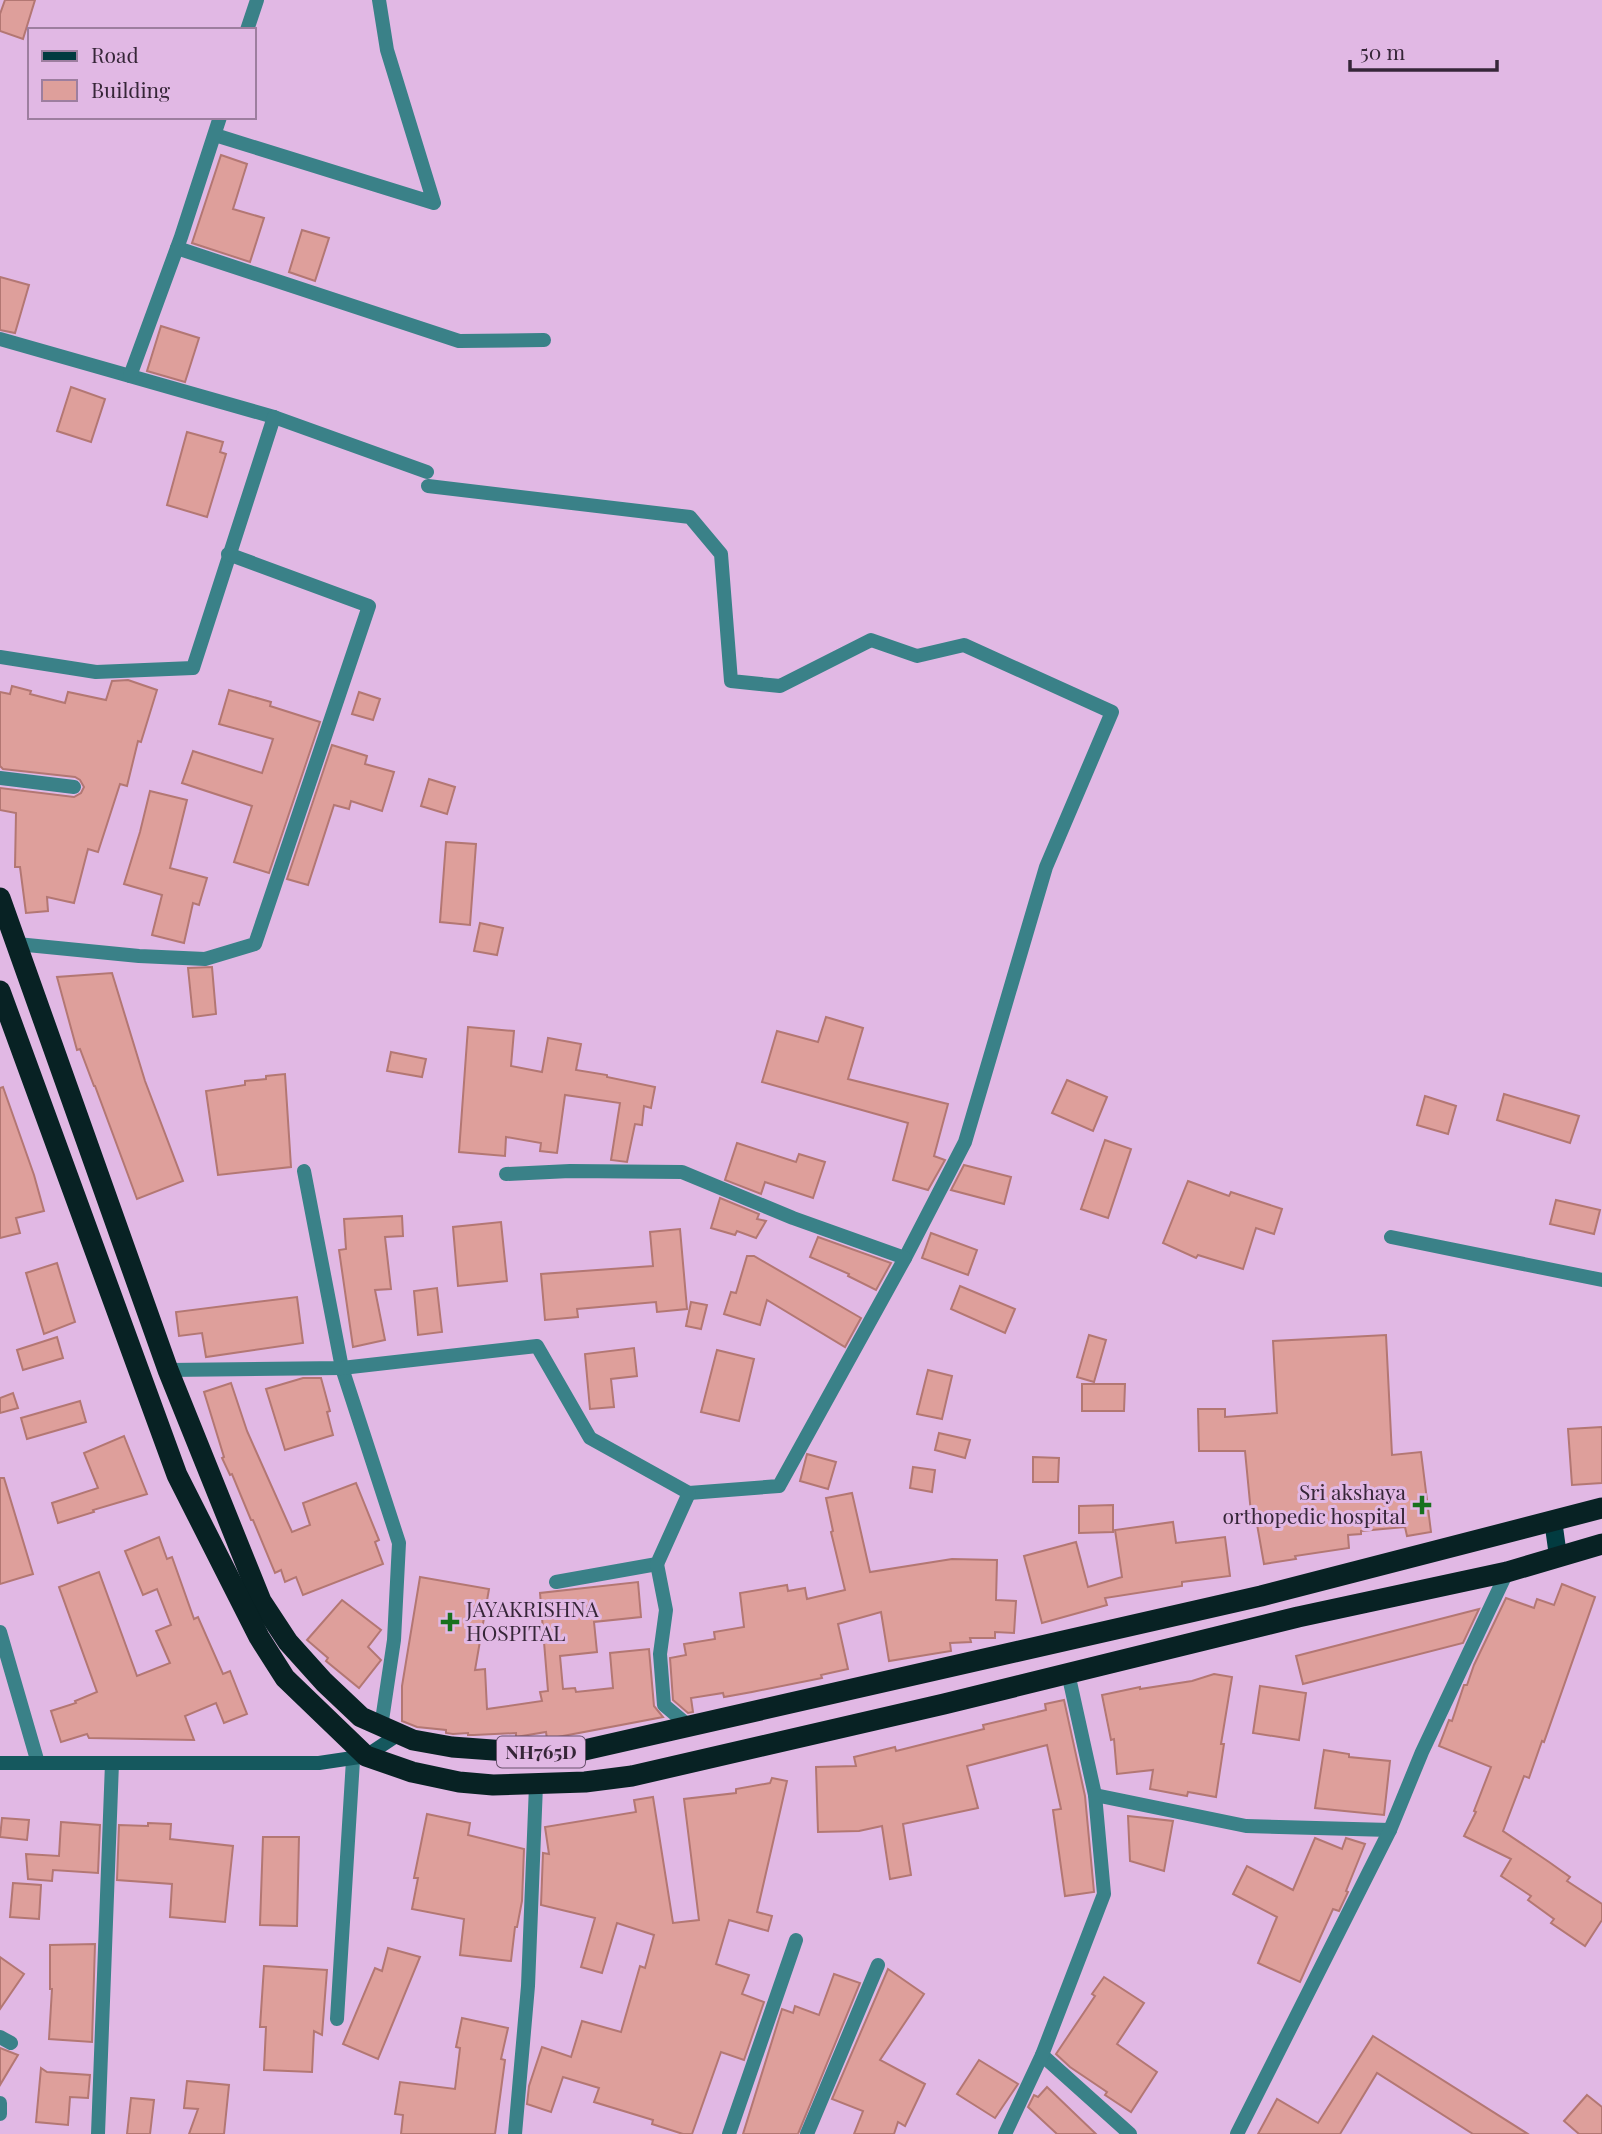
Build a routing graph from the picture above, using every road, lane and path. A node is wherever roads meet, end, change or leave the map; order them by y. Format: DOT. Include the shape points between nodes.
graph roads {
  1 [pos="257,0"];
  2 [pos="379,0"];
  3 [pos="248,28"];
  4 [pos="219,119"];
  5 [pos="215,135"];
  6 [pos="177,248"];
  7 [pos="0,339"];
  8 [pos="544,340"];
  9 [pos="130,376"];
  10 [pos="274,417"];
  11 [pos="228,554"];
  12 [pos="0,657"];
  13 [pos="0,778"];
  14 [pos="74,787"];
  15 [pos="0,898"];
  16 [pos="17,944"];
  17 [pos="0,991"];
  18 [pos="304,1171"];
  19 [pos="506,1174"];
  20 [pos="1391,1237"];
  21 [pos="905,1258"];
  22 [pos="1602,1280"];
  23 [pos="342,1368"];
  24 [pos="168,1370"];
  25 [pos="689,1493"];
  26 [pos="1602,1508"];
  27 [pos="1553,1521"];
  28 [pos="1602,1545"];
  29 [pos="1558,1556"];
  30 [pos="657,1564"];
  31 [pos="1507,1572"];
  32 [pos="556,1582"];
  33 [pos="0,1632"];
  34 [pos="1068,1673"];
  35 [pos="690,1727"];
  36 [pos="390,1731"];
  37 [pos="360,1758"];
  38 [pos="0,1763"];
  39 [pos="38,1763"];
  40 [pos="112,1763"];
  41 [pos="536,1785"];
  42 [pos="1095,1796"];
  43 [pos="1390,1830"];
  44 [pos="796,1940"];
  45 [pos="878,1965"];
  46 [pos="337,2019"];
  47 [pos="1042,2055"];
  48 [pos="0,2104"];
  49 [pos="0,2114"];
  50 [pos="98,2134"];
  51 [pos="516,2134"];
  52 [pos="729,2134"];
  53 [pos="807,2134"];
  54 [pos="1005,2134"];
  55 [pos="1130,2134"];
  56 [pos="1237,2134"];
  1 -- 3 [label="street"];
  2 -- 5 [label="street" via="387,50 434,203"];
  4 -- 5 [label="street"];
  5 -- 6 [label="street"];
  6 -- 8 [label="street" via="458,341"];
  6 -- 9 [label="street"];
  7 -- 9 [label="street"];
  9 -- 10 [label="street"];
  10 -- 11 [label="street"];
  10 -- 21 [label="street" via="427,479 690,517 721,554 731,681 780,686 871,640 916,656 964,645 1112,712 1046,867 965,1142"];
  11 -- 12 [label="street" via="193,668 96,672"];
  11 -- 16 [label="street" via="369,606 255,944 205,959"];
  13 -- 14 [label="street"];
  15 -- 16 [label="highway, NH765D"];
  16 -- 24 [label="highway, NH765D"];
  17 -- 37 [label="highway, NH765D" via="177,1475 259,1637 285,1678"];
  18 -- 23 [label="street"];
  19 -- 21 [label="street" via="681,1172"];
  20 -- 22 [label="street"];
  21 -- 25 [label="street" via="779,1486"];
  23 -- 24 [label="street"];
  23 -- 25 [label="street" via="537,1346 590,1438"];
  23 -- 36 [label="street" via="399,1543"];
  24 -- 36 [label="highway, NH765D" via="261,1601 288,1642 324,1682 361,1717"];
  25 -- 30 [label="street"];
  26 -- 27 [label="highway, NH765D"];
  27 -- 29 [label="main road"];
  27 -- 35 [label="highway, NH765D" via="1261,1596"];
  28 -- 29 [label="highway, NH765D"];
  29 -- 31 [label="highway, NH765D"];
  30 -- 32 [label="street"];
  30 -- 35 [label="street" via="666,1610 660,1654 664,1705"];
  31 -- 34 [label="highway, NH765D"];
  31 -- 43 [label="street"];
  33 -- 39 [label="street"];
  34 -- 41 [label="highway, NH765D" via="632,1776"];
  34 -- 42 [label="street"];
  35 -- 36 [label="highway, NH765D" via="580,1751 534,1753 452,1747"];
  36 -- 37 [label="main road"];
  37 -- 40 [label="main road" via="319,1763"];
  37 -- 41 [label="highway, NH765D" via="459,1782"];
  37 -- 46 [label="street"];
  38 -- 39 [label="main road"];
  39 -- 40 [label="main road"];
  40 -- 50 [label="street"];
  41 -- 51 [label="street" via="528,1986"];
  42 -- 43 [label="street" via="1246,1825"];
  42 -- 47 [label="street" via="1104,1894"];
  43 -- 56 [label="street"];
  44 -- 52 [label="street"];
  45 -- 53 [label="street"];
  47 -- 54 [label="street"];
  47 -- 55 [label="street"];
  48 -- 49 [label="street"];
}
